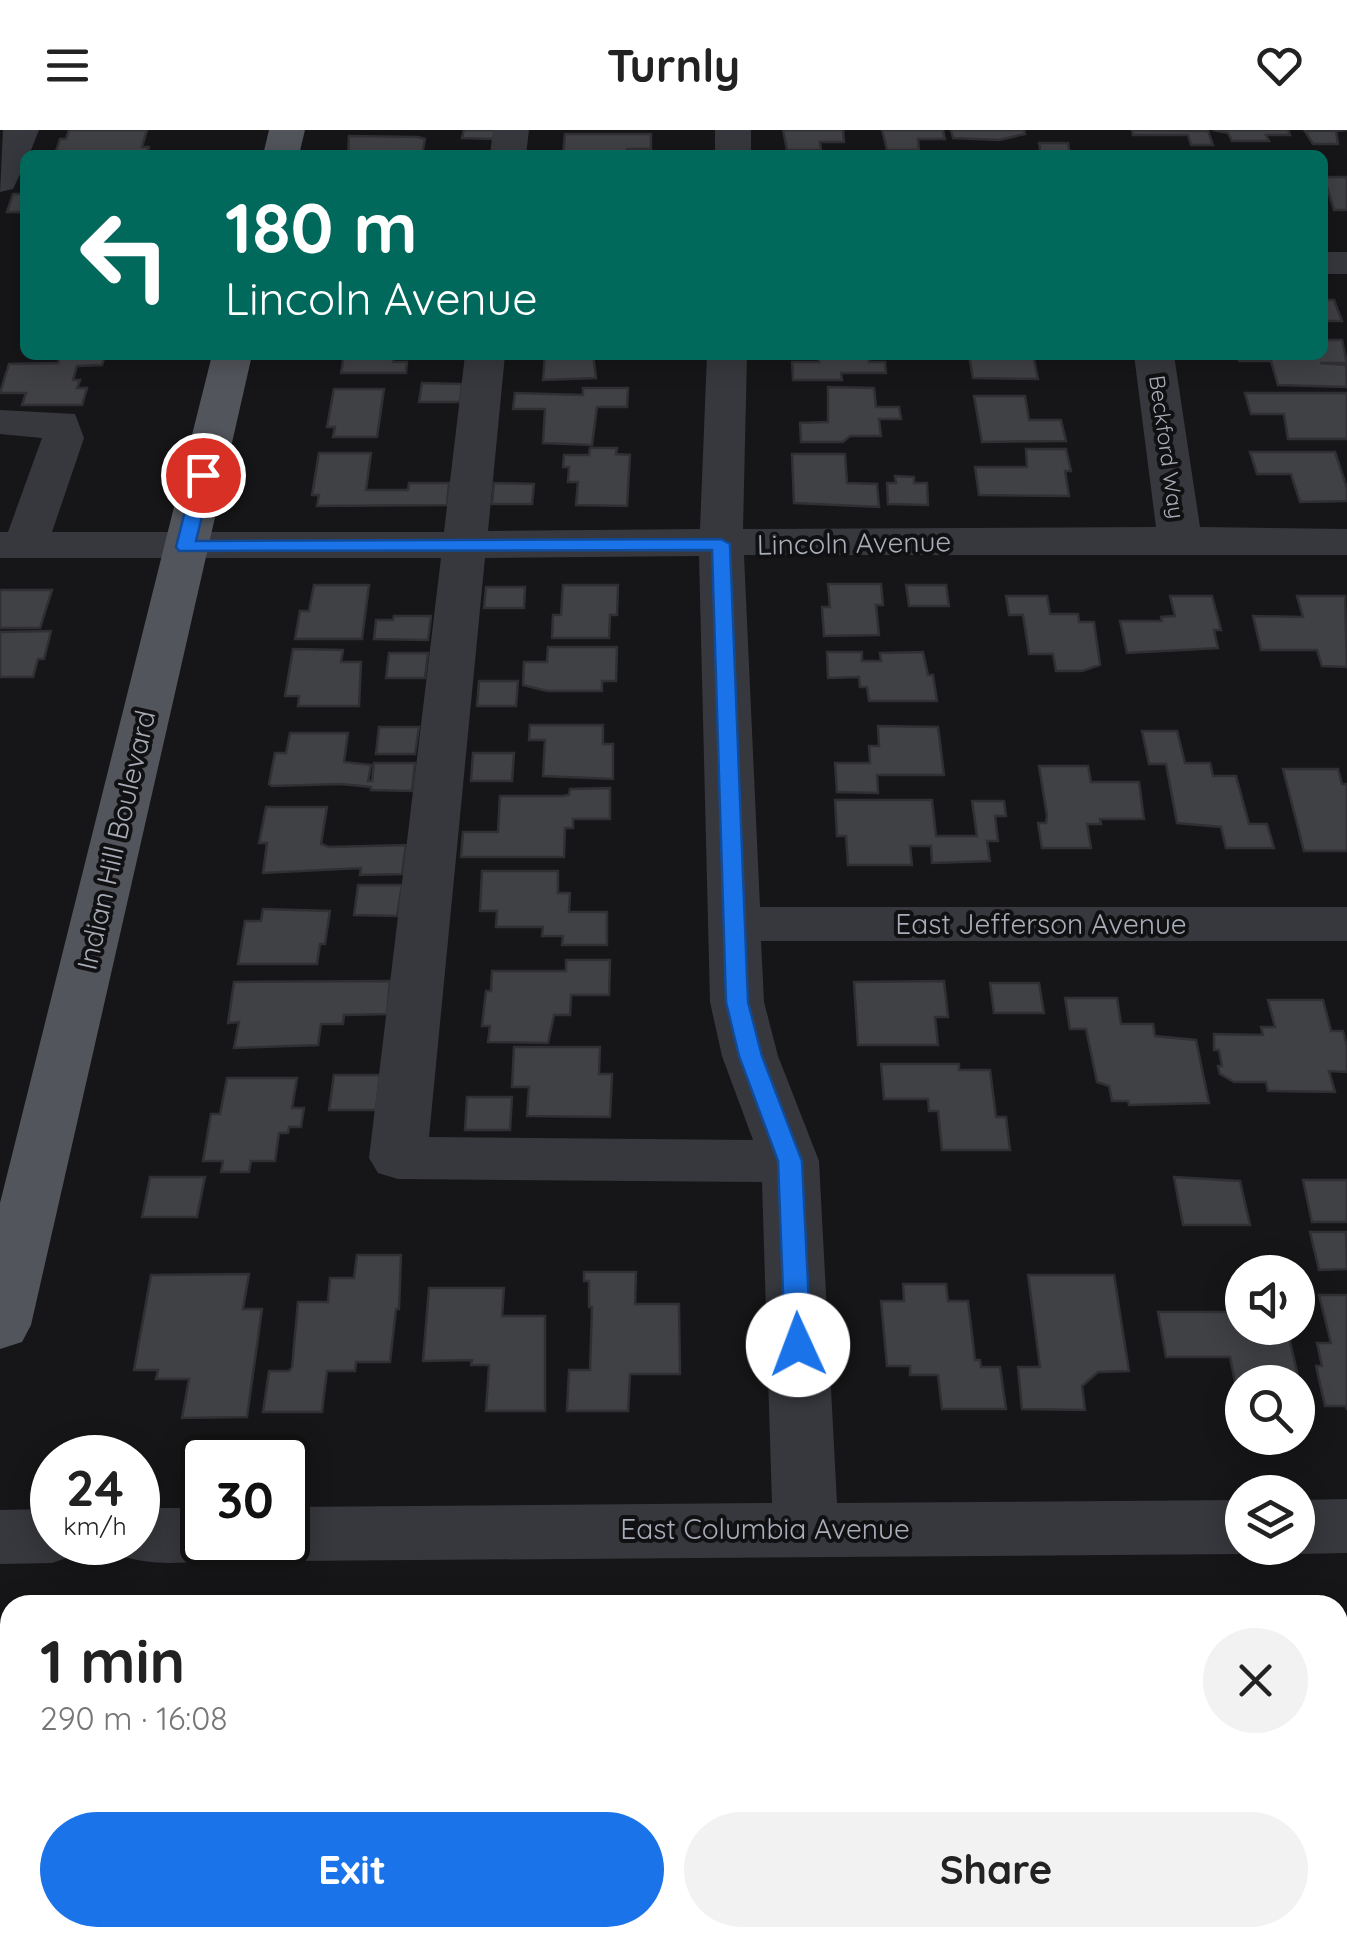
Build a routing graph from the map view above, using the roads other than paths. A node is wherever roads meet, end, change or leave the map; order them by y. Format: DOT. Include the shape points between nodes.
graph roads {
  1 [pos="21,130"];
  2 [pos="0,181"];
  3 [pos="231,360"];
  4 [pos="484,360"];
  5 [pos="727,360"];
  6 [pos="1155,360"];
  7 [pos="0,422"];
  8 [pos="1180,539"];
  9 [pos="1347,542"];
  10 [pos="721,544"];
  11 [pos="12,545"];
  12 [pos="464,546"];
  13 [pos="186,547"];
  14 [pos="735,924"];
  15 [pos="1347,924"];
  16 [pos="790,1161"];
  17 [pos="0,1325"];
  18 [pos="1347,1526"];
  19 [pos="1225,1527"];
  20 [pos="1315,1527"];
  21 [pos="806,1528"];
  22 [pos="310,1534"];
  23 [pos="30,1536"];
  24 [pos="0,1537"];
  1 -- 2 [label="street"];
  3 -- 13 [label="main road, Indian Hill Boulevard"];
  4 -- 12 [label="street"];
  5 -- 10 [label="street"];
  6 -- 8 [label="street, Beckford Way"];
  7 -- 11 [label="street" via="60,424 63,438 33,474"];
  8 -- 9 [label="street, Lincoln Avenue"];
  8 -- 10 [label="street, Lincoln Avenue"];
  10 -- 12 [label="street, Lincoln Avenue"];
  10 -- 14 [label="street"];
  11 -- 13 [label="street, Lincoln Avenue"];
  12 -- 13 [label="street, Lincoln Avenue"];
  12 -- 16 [label="street" via="398,1158"];
  13 -- 17 [label="main road, Indian Hill Boulevard"];
  14 -- 15 [label="street, East Jefferson Avenue"];
  14 -- 16 [label="street" via="737,1002"];
  16 -- 21 [label="street"];
  18 -- 20 [label="street"];
  19 -- 21 [label="street, East Columbia Avenue"];
  21 -- 22 [label="street, East Columbia Avenue"];
  23 -- 24 [label="street"];
}
